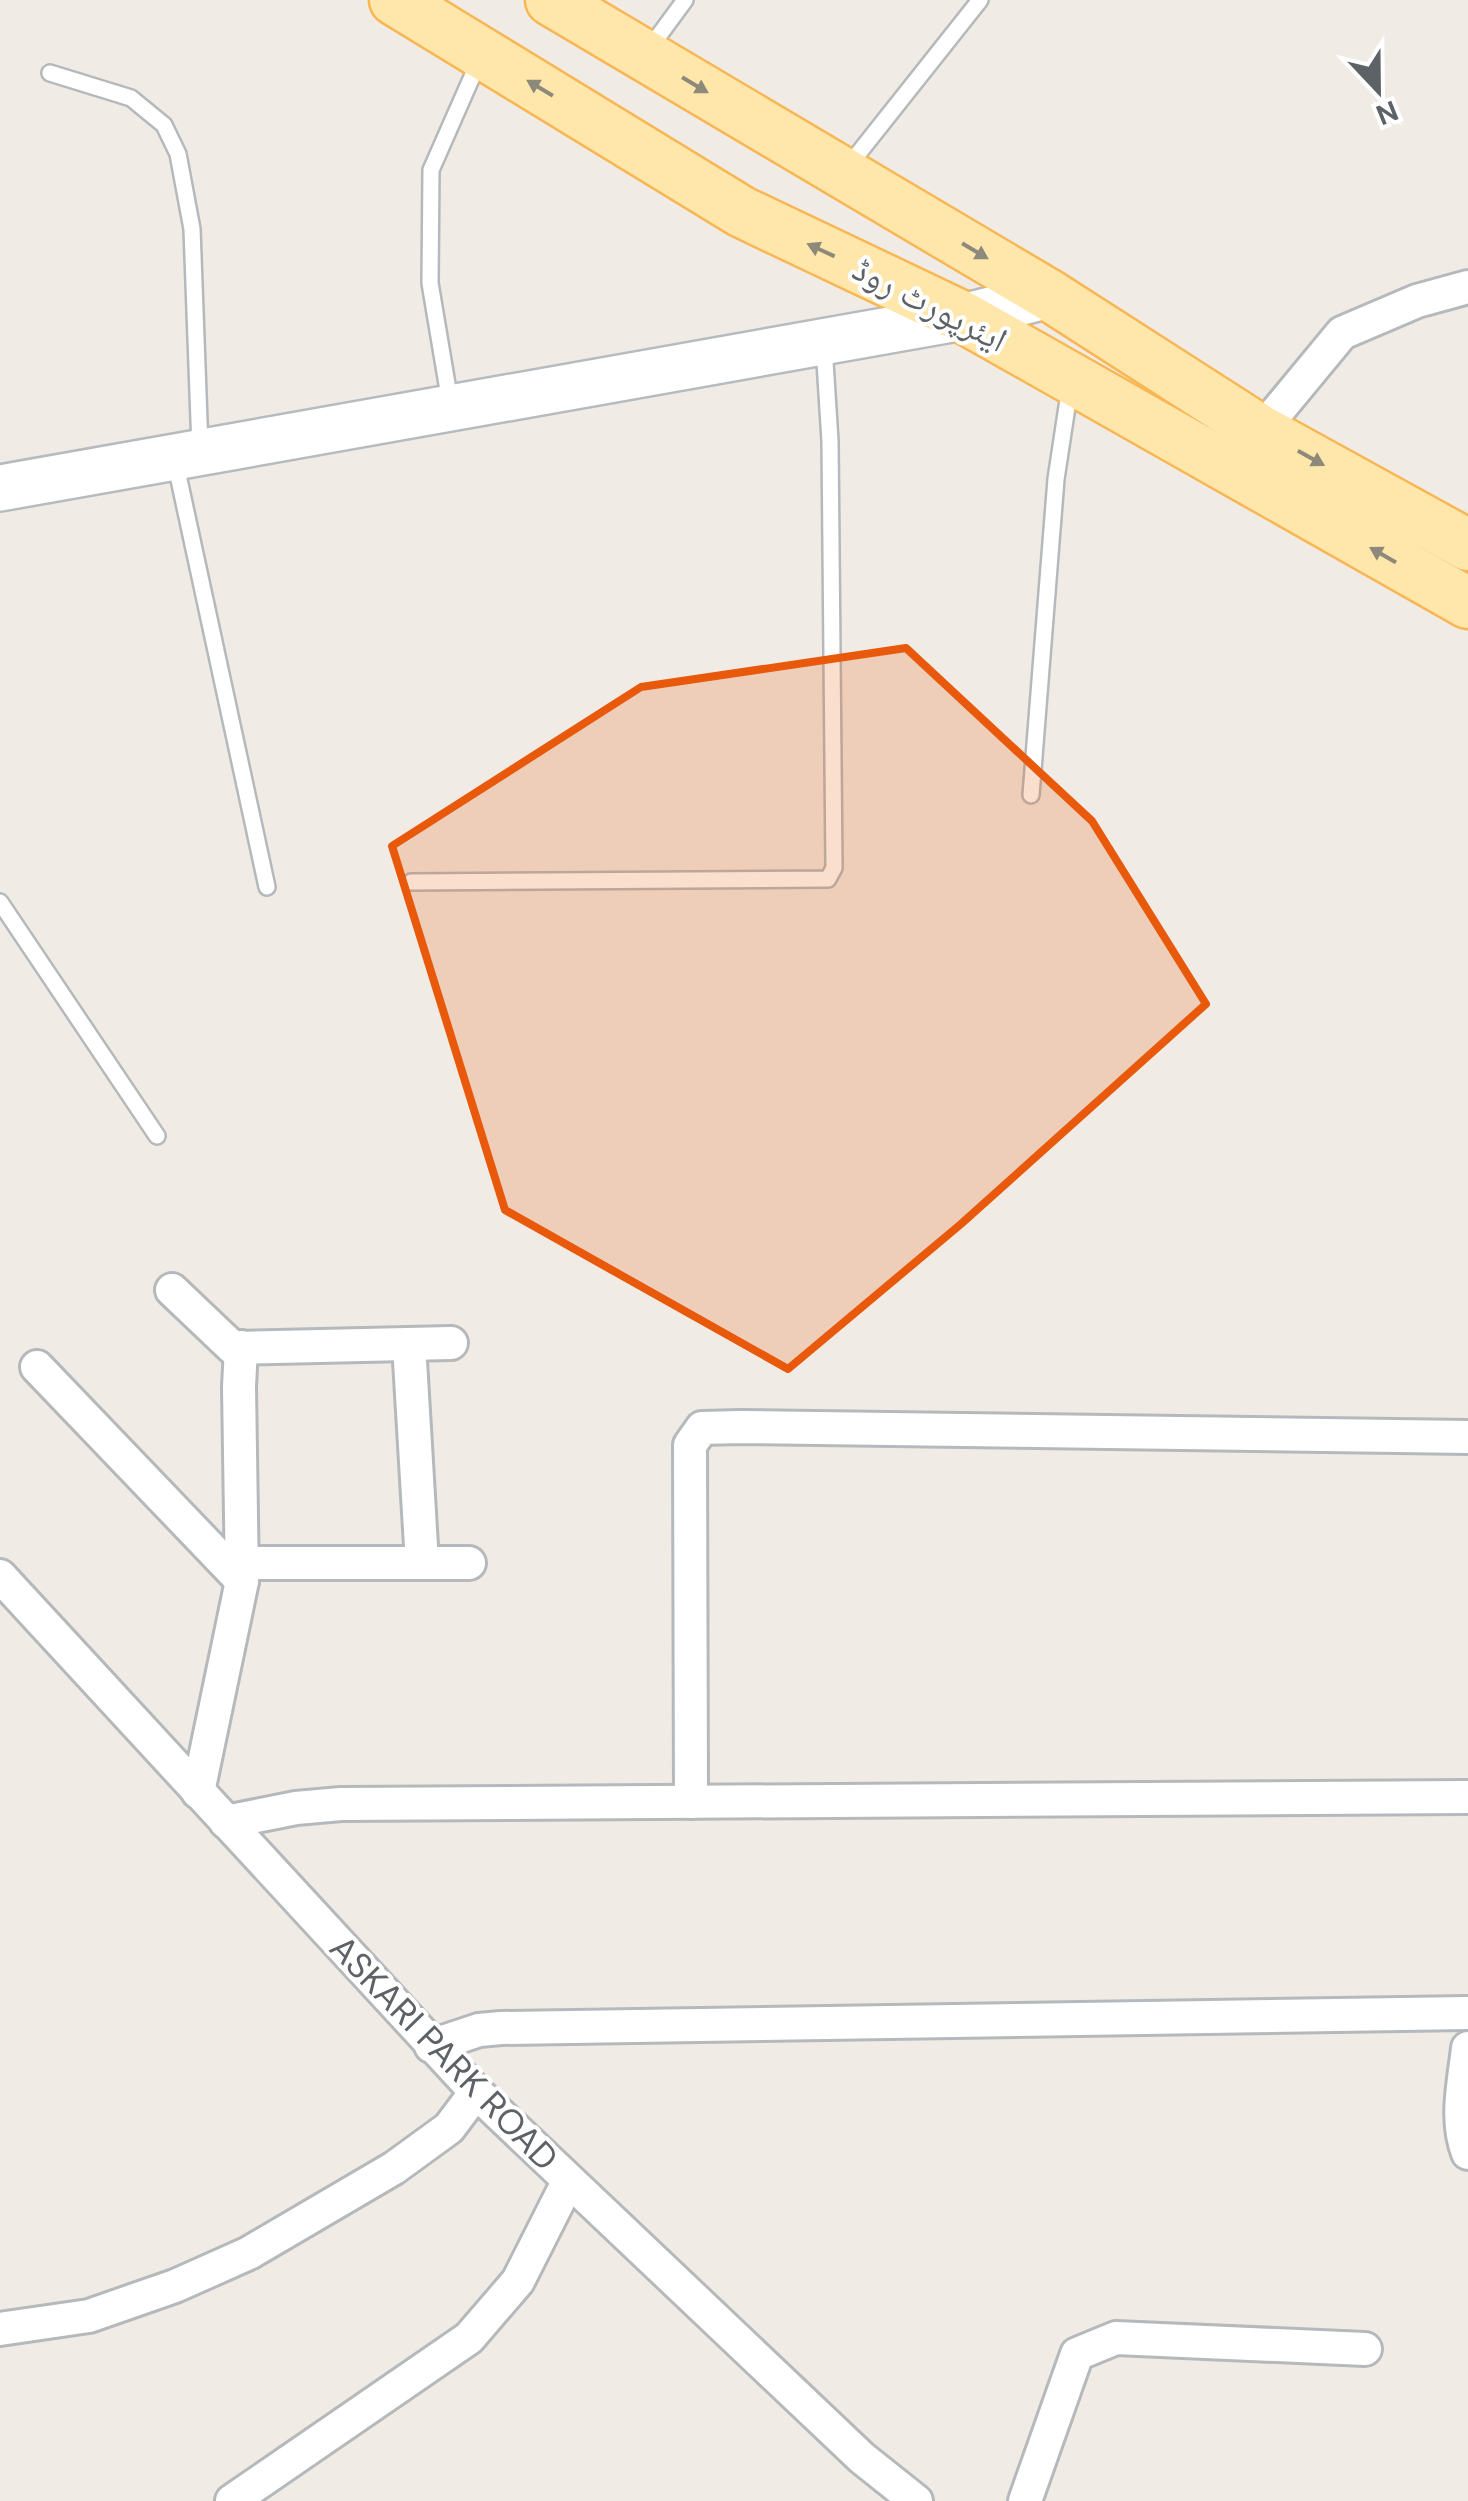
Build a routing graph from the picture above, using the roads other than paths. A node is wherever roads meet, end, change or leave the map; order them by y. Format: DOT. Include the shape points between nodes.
graph roads {
  1 [pos="395,0"];
  2 [pos="551,0"];
  3 [pos="685,0"];
  4 [pos="980,0"];
  5 [pos="482,53"];
  6 [pos="644,56"];
  7 [pos="50,73"];
  8 [pos="843,173"];
  9 [pos="1468,287"];
  10 [pos="1049,295"];
  11 [pos="963,317"];
  12 [pos="824,342"];
  13 [pos="1071,378"];
  14 [pos="452,408"];
  15 [pos="1261,431"];
  16 [pos="187,455"];
  17 [pos="0,488"];
  18 [pos="1468,544"];
  19 [pos="1468,603"];
  20 [pos="1031,795"];
  21 [pos="411,882"];
  22 [pos="267,887"];
  23 [pos="0,902"];
  24 [pos="157,1136"];
  25 [pos="172,1290"];
  26 [pos="451,1343"];
  27 [pos="409,1344"];
  28 [pos="241,1347"];
  29 [pos="37,1366"];
  30 [pos="1468,1436"];
  31 [pos="422,1563"];
  32 [pos="469,1563"];
  33 [pos="242,1572"];
  34 [pos="0,1576"];
  35 [pos="198,1792"];
  36 [pos="1468,1798"];
  37 [pos="692,1802"];
  38 [pos="226,1822"];
  39 [pos="1468,2014"];
  40 [pos="431,2046"];
  41 [pos="1468,2048"];
  42 [pos="476,2092"];
  43 [pos="1468,2153"];
  44 [pos="568,2182"];
  45 [pos="0,2330"];
  46 [pos="1364,2349"];
  47 [pos="232,2501"];
  48 [pos="916,2501"];
  49 [pos="1024,2501"];
  1 -- 5 [label="main road, ایئرپورٹ روڈ"];
  2 -- 6 [label="main road, ایئرپورٹ روڈ"];
  3 -- 6 [label="lane"];
  4 -- 8 [label="lane"];
  11 -- 5 [label="main road, ایئرپورٹ روڈ, one-way" via="742,212"];
  5 -- 14 [label="lane" via="431,170 430,282"];
  6 -- 8 [label="main road, ایئرپورٹ روڈ, one-way"];
  7 -- 16 [label="lane" via="130,98 164,125 178,154 192,229"];
  8 -- 10 [label="main road, ایئرپورٹ روڈ, one-way"];
  9 -- 15 [label="street" via="1342,333"];
  10 -- 11 [label="street"];
  10 -- 15 [label="main road, ایئرپورٹ روڈ"];
  11 -- 12 [label="street"];
  11 -- 13 [label="main road, ایئرپورٹ روڈ"];
  12 -- 14 [label="street"];
  12 -- 21 [label="lane" via="834,868 828,880"];
  19 -- 13 [label="main road, ایئرپورٹ روڈ, one-way"];
  13 -- 20 [label="lane" via="1056,479"];
  14 -- 16 [label="street"];
  15 -- 18 [label="main road, ایئرپورٹ روڈ, one-way"];
  16 -- 17 [label="street"];
  16 -- 22 [label="lane"];
  23 -- 24 [label="lane"];
  25 -- 28 [label="street" via="232,1348"];
  26 -- 27 [label="street"];
  27 -- 28 [label="street"];
  27 -- 31 [label="street"];
  28 -- 33 [label="street"];
  29 -- 33 [label="street"];
  30 -- 37 [label="street" via="702,1428 690,1444"];
  31 -- 32 [label="street"];
  31 -- 33 [label="street"];
  33 -- 35 [label="street"];
  34 -- 35 [label="street, ASKARI PARK ROAD"];
  35 -- 38 [label="street, ASKARI PARK ROAD"];
  36 -- 37 [label="street"];
  37 -- 38 [label="street" via="341,1804"];
  38 -- 40 [label="street, ASKARI PARK ROAD"];
  39 -- 40 [label="street" via="501,2028"];
  40 -- 42 [label="street, ASKARI PARK ROAD"];
  41 -- 43 [label="street" via="1460,2116"];
  42 -- 44 [label="street, ASKARI PARK ROAD"];
  42 -- 45 [label="street" via="449,2128 394,2168 248,2253 89,2316"];
  44 -- 47 [label="street" via="518,2280 468,2338"];
  44 -- 48 [label="street, ASKARI PARK ROAD"];
  46 -- 49 [label="street" via="1116,2338 1077,2354"];
}
